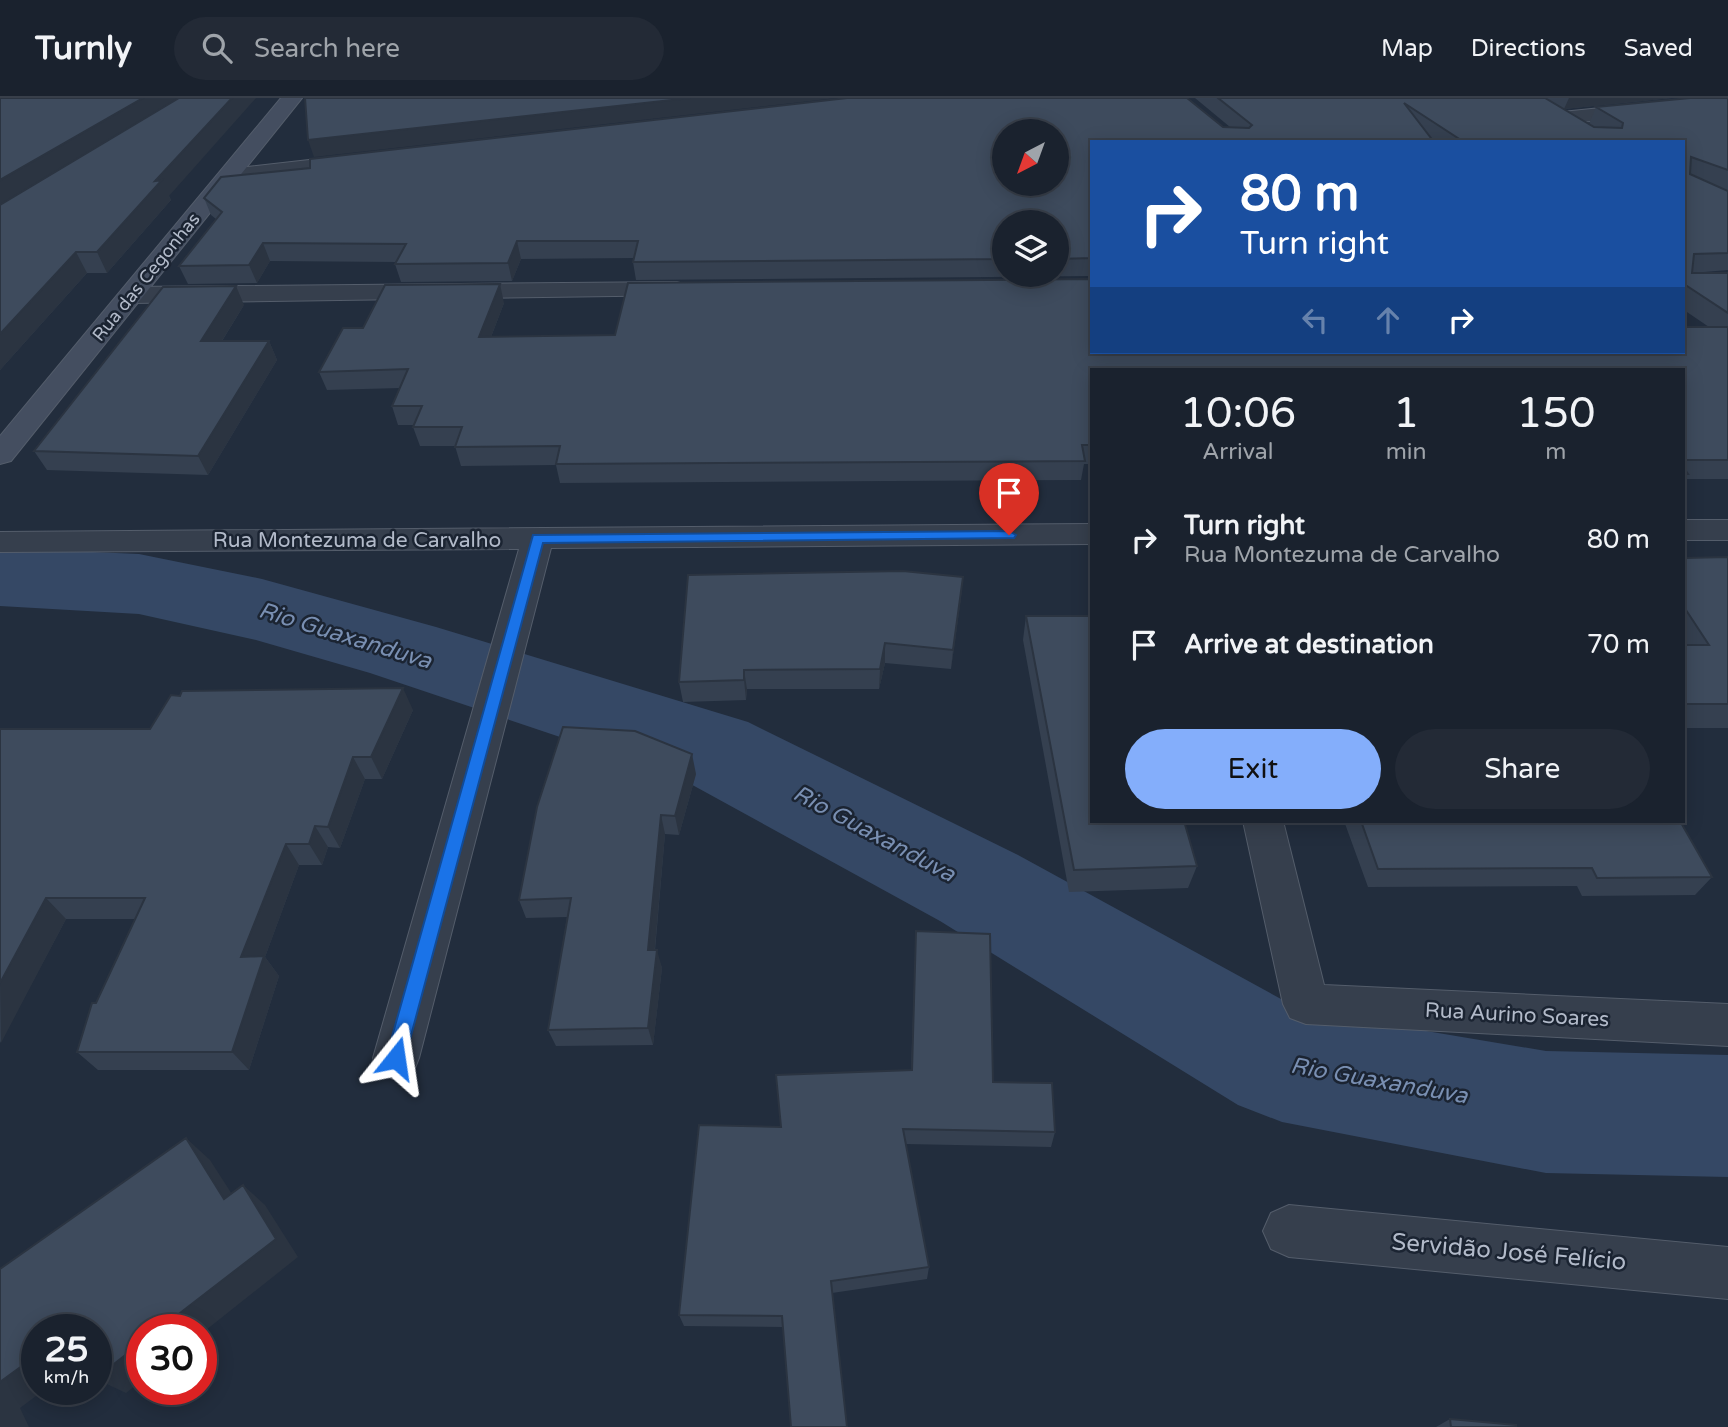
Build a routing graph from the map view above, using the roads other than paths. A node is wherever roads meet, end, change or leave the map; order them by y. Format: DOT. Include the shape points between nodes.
graph roads {
  1 [pos="292,98"];
  2 [pos="1728,101"];
  3 [pos="1562,118"];
  4 [pos="379,159"];
  5 [pos="229,176"];
  6 [pos="702,290"];
  7 [pos="131,295"];
  8 [pos="0,455"];
  9 [pos="1685,530"];
  10 [pos="1728,530"];
  11 [pos="1090,534"];
  12 [pos="538,538"];
  13 [pos="0,542"];
  14 [pos="1263,823"];
  15 [pos="1728,1025"];
  16 [pos="396,1058"];
  17 [pos="1289,1231"];
  18 [pos="1728,1273"];
  1 -- 5 [label="main road, Rua das Cegonhas"];
  2 -- 3 [label="street"];
  4 -- 5 [label="street"];
  5 -- 7 [label="main road, Rua das Cegonhas"];
  6 -- 7 [label="street"];
  7 -- 8 [label="main road, Rua das Cegonhas"];
  9 -- 10 [label="street"];
  11 -- 12 [label="street, Rua Montezuma de Carvalho"];
  12 -- 13 [label="street, Rua Montezuma de Carvalho"];
  12 -- 16 [label="street"];
  14 -- 15 [label="street, Rua Aurino Soares" via="1306,1004"];
  17 -- 18 [label="street, Servidão José Felício"];
}
